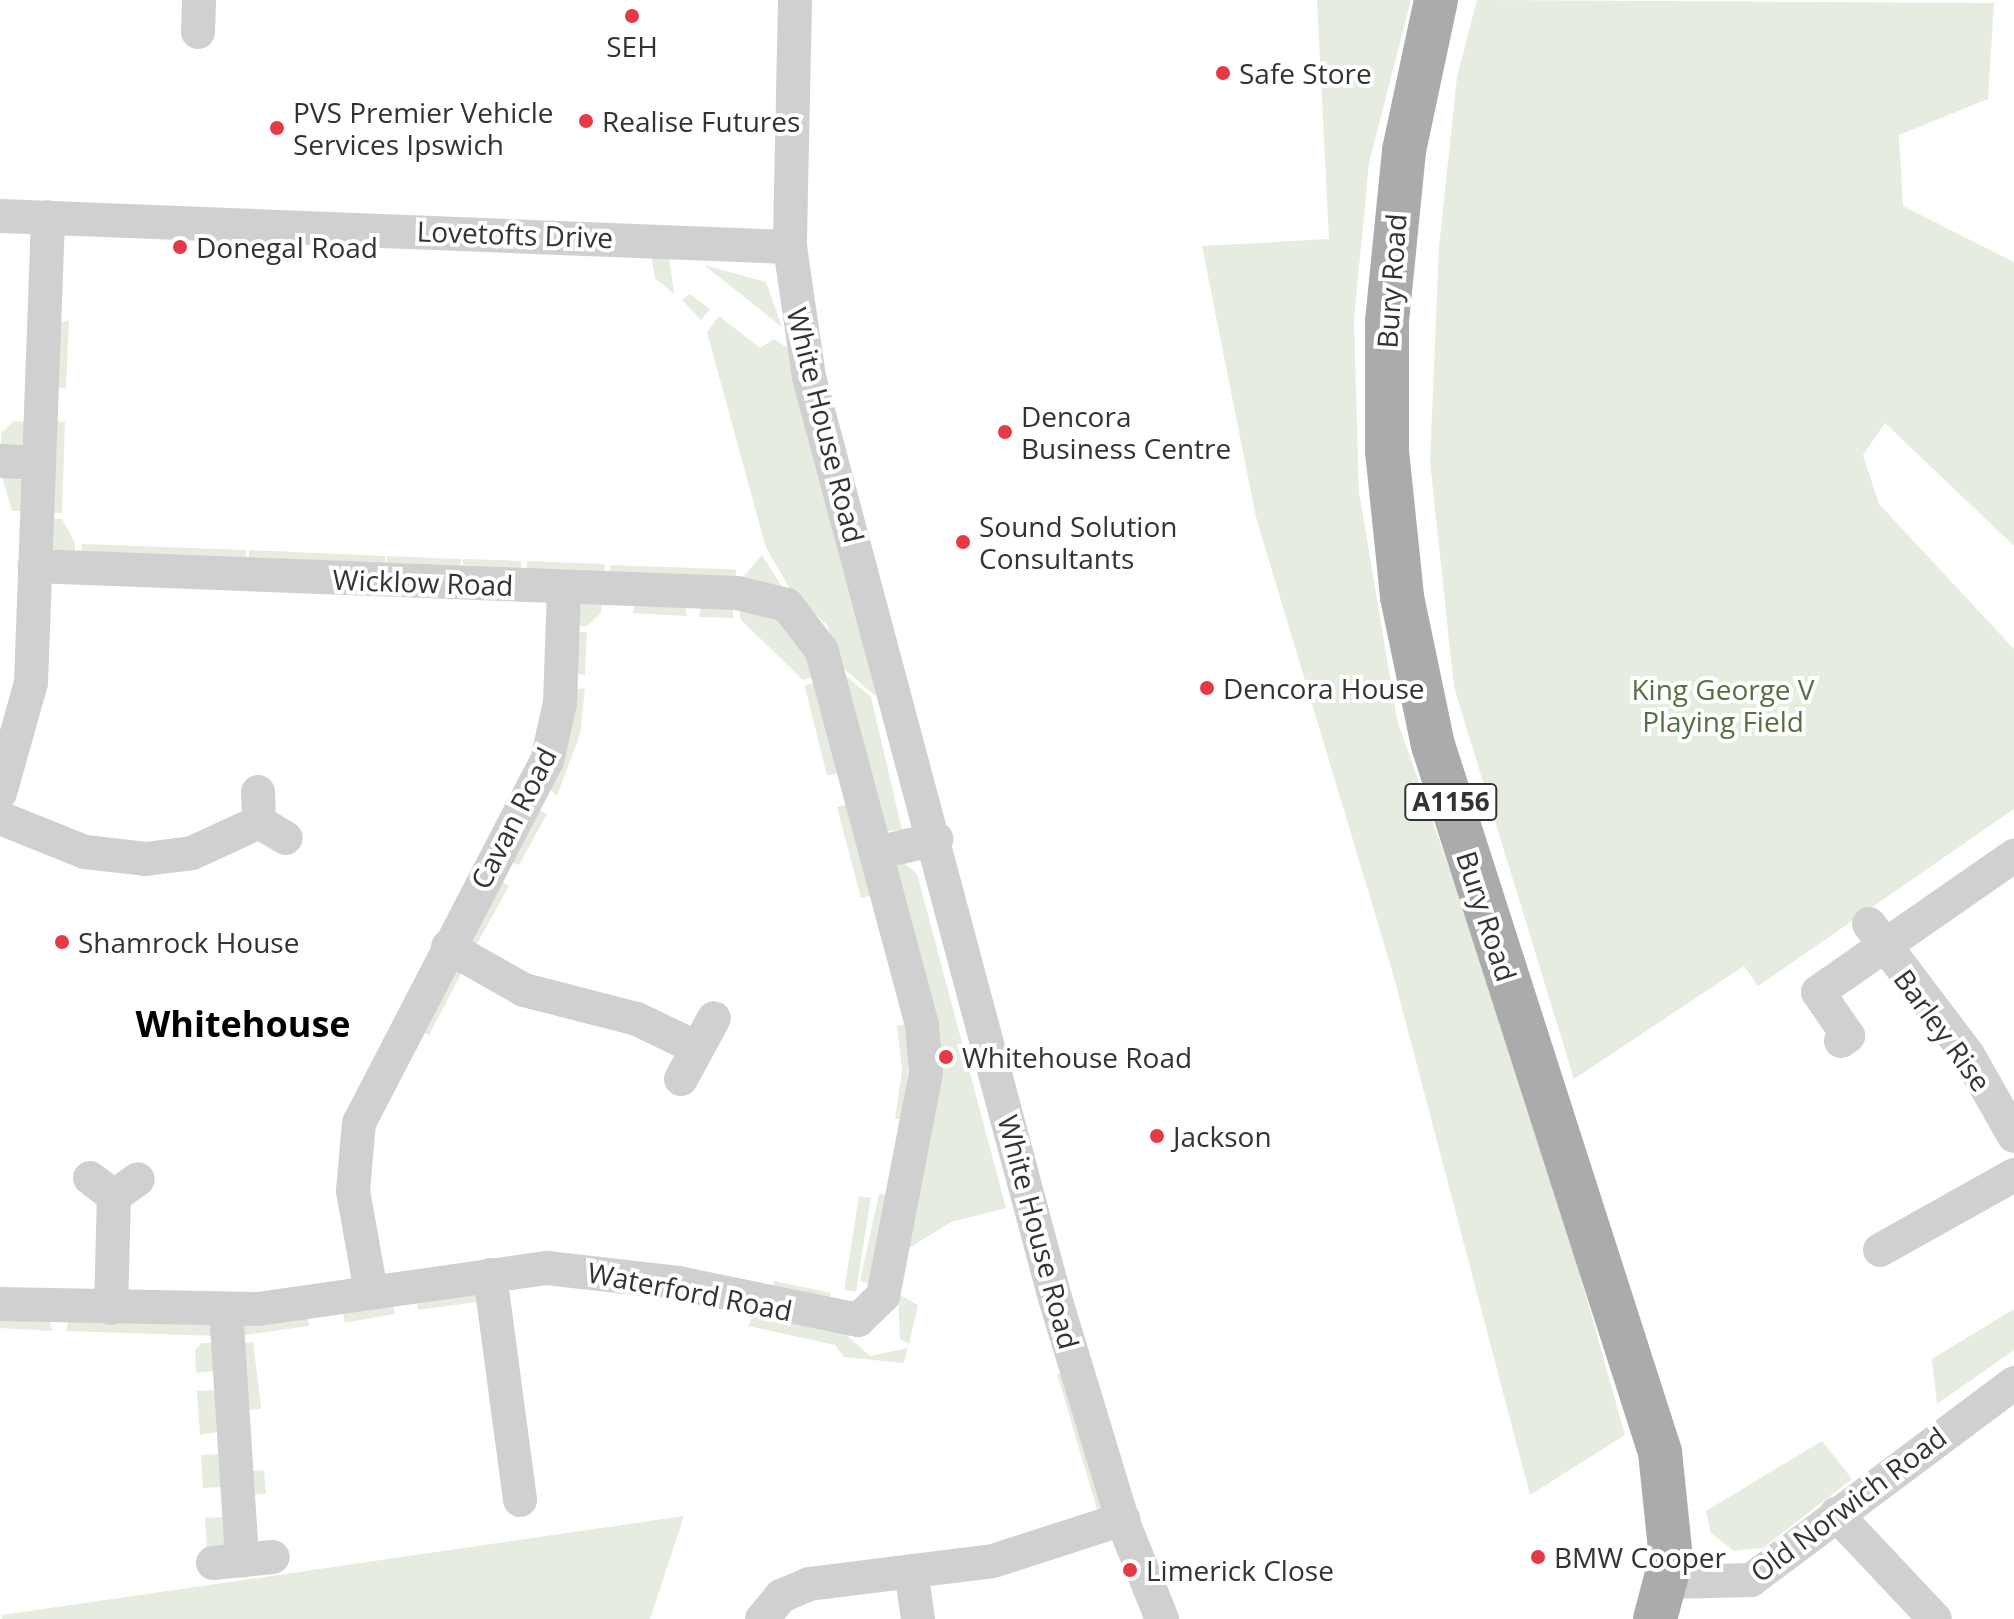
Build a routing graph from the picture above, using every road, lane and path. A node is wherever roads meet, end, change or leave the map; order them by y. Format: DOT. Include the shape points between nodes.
graph roads {
  1 [pos="795,0"];
  2 [pos="1436,0"];
  3 [pos="0,216"];
  4 [pos="48,217"];
  5 [pos="790,247"];
  6 [pos="0,461"];
  7 [pos="39,463"];
  8 [pos="35,566"];
  9 [pos="564,587"];
  10 [pos="0,793"];
  11 [pos="268,817"];
  12 [pos="0,818"];
  13 [pos="936,839"];
  14 [pos="876,853"];
  15 [pos="2014,856"];
  16 [pos="1876,935"];
  17 [pos="448,947"];
  18 [pos="714,1018"];
  19 [pos="1841,1041"];
  20 [pos="697,1048"];
  21 [pos="681,1079"];
  22 [pos="2014,1136"];
  23 [pos="2014,1175"];
  24 [pos="114,1184"];
  25 [pos="1880,1250"];
  26 [pos="490,1275"];
  27 [pos="371,1292"];
  28 [pos="0,1304"];
  29 [pos="111,1308"];
  30 [pos="226,1310"];
  31 [pos="2014,1383"];
  32 [pos="520,1500"];
  33 [pos="1836,1514"];
  34 [pos="1123,1519"];
  35 [pos="243,1560"];
  36 [pos="911,1571"];
  37 [pos="1662,1600"];
  38 [pos="762,1619"];
  39 [pos="918,1619"];
  40 [pos="1161,1619"];
  41 [pos="1935,1619"];
  1 -- 5 [label="street, White House Road"];
  2 -- 37 [label="main road, Bury Road / A1156" via="1404,151 1387,322 1386,439 1402,597 1433,745 1651,1419 1669,1501"];
  3 -- 4 [label="street, Lovetofts Drive"];
  4 -- 5 [label="street, Lovetofts Drive"];
  4 -- 7 [label="street"];
  5 -- 13 [label="street, White House Road" via="809,377"];
  6 -- 7 [label="street"];
  7 -- 8 [label="street"];
  8 -- 9 [label="street, Wicklow Road"];
  8 -- 10 [label="street" via="27,710"];
  9 -- 14 [label="street, Wicklow Road" via="754,595 777,600 803,619 822,651"];
  9 -- 17 [label="street, Cavan Road" via="560,703 550,753"];
  11 -- 12 [label="street" via="192,853 146,859 85,852"];
  13 -- 14 [label="street"];
  13 -- 34 [label="street, White House Road" via="1055,1298"];
  14 -- 26 [label="street, Waterford Road" via="922,1025 926,1072 883,1296 866,1317 842,1321 587,1271"];
  15 -- 16 [label="street"];
  16 -- 19 [label="street" via="1818,992 1848,1036"];
  16 -- 22 [label="street, Barley Rise" via="1960,1043"];
  17 -- 20 [label="street" via="524,990 637,1019"];
  17 -- 27 [label="street, Cavan Road" via="356,1135 353,1191"];
  18 -- 20 [label="street"];
  20 -- 21 [label="street"];
  23 -- 25 [label="street"];
  24 -- 29 [label="street"];
  26 -- 27 [label="street, Waterford Road"];
  26 -- 32 [label="street"];
  27 -- 30 [label="street, Waterford Road"];
  28 -- 29 [label="street, Waterford Road"];
  29 -- 30 [label="street, Waterford Road"];
  30 -- 35 [label="street"];
  31 -- 33 [label="street, Old Norwich Road"];
  33 -- 37 [label="street, Old Norwich Road" via="1751,1580"];
  33 -- 41 [label="street"];
  34 -- 36 [label="street" via="1020,1555"];
  34 -- 40 [label="street, White House Road"];
  36 -- 38 [label="street" via="809,1584 781,1596"];
  36 -- 39 [label="street"];
}
